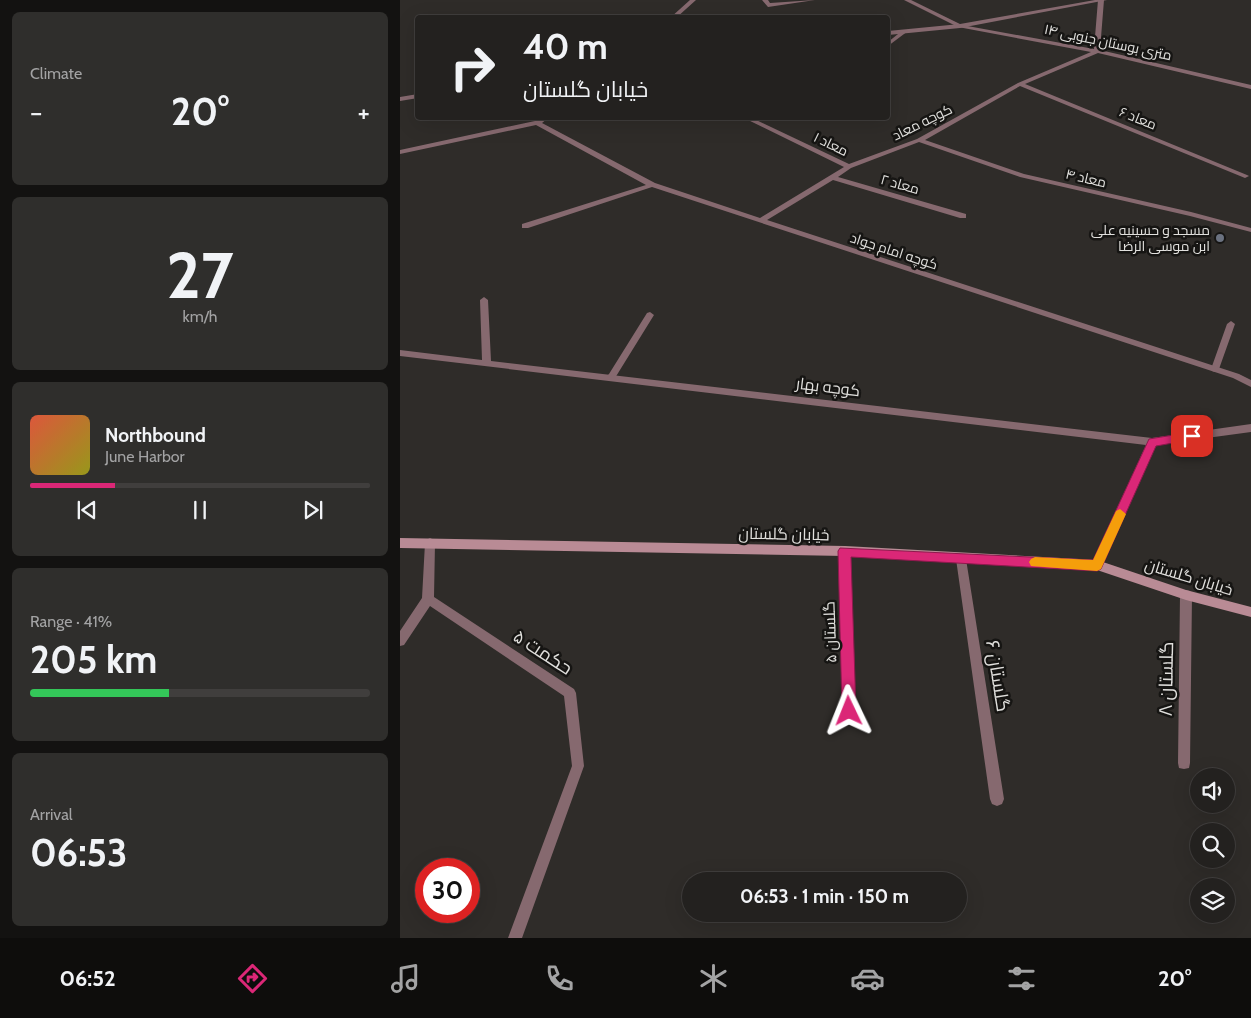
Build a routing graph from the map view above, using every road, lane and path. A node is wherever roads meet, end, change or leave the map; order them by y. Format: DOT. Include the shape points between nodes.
graph roads {
  1 [pos="693,0"];
  2 [pos="765,0"];
  3 [pos="812,0"];
  4 [pos="906,0"];
  5 [pos="1102,0"];
  6 [pos="676,15"];
  7 [pos="960,26"];
  8 [pos="905,32"];
  9 [pos="890,33"];
  10 [pos="890,43"];
  11 [pos="1097,51"];
  12 [pos="1020,84"];
  13 [pos="1251,87"];
  14 [pos="415,96"];
  15 [pos="400,99"];
  16 [pos="542,120"];
  17 [pos="752,120"];
  18 [pos="537,123"];
  19 [pos="919,140"];
  20 [pos="400,152"];
  21 [pos="849,167"];
  22 [pos="1245,176"];
  23 [pos="830,177"];
  24 [pos="652,185"];
  25 [pos="963,216"];
  26 [pos="762,220"];
  27 [pos="525,226"];
  28 [pos="1251,230"];
  29 [pos="484,300"];
  30 [pos="650,315"];
  31 [pos="1231,324"];
  32 [pos="400,353"];
  33 [pos="487,362"];
  34 [pos="1215,369"];
  35 [pos="612,376"];
  36 [pos="1251,384"];
  37 [pos="1251,428"];
  38 [pos="1152,442"];
  39 [pos="430,543"];
  40 [pos="400,544"];
  41 [pos="844,551"];
  42 [pos="961,559"];
  43 [pos="1097,565"];
  44 [pos="1186,595"];
  45 [pos="428,599"];
  46 [pos="1251,612"];
  47 [pos="400,641"];
  48 [pos="849,711"];
  49 [pos="1184,763"];
  50 [pos="997,799"];
  51 [pos="515,938"];
  1 -- 6 [label="street"];
  2 -- 3 [label="street" via="768,5"];
  4 -- 7 [label="street"];
  5 -- 7 [label="street"];
  5 -- 11 [label="street"];
  7 -- 8 [label="street"];
  7 -- 11 [label="street, ۱۴ متری بوستان جنوبی"];
  8 -- 9 [label="street"];
  8 -- 10 [label="street"];
  11 -- 12 [label="street, کوچه معاد"];
  11 -- 13 [label="street, ۱۴ متری بوستان جنوبی"];
  12 -- 19 [label="street, کوچه معاد"];
  12 -- 22 [label="street, معاد ۶"];
  14 -- 15 [label="street"];
  16 -- 18 [label="street"];
  17 -- 21 [label="street, معاد ۱"];
  18 -- 20 [label="street"];
  18 -- 24 [label="street, کوچه امام جواد"];
  19 -- 21 [label="street, کوچه معاد"];
  19 -- 28 [label="street, معاد ۴" via="1022,176"];
  21 -- 23 [label="street, کوچه معاد"];
  23 -- 25 [label="street, معاد ۲"];
  23 -- 26 [label="street, کوچه معاد"];
  24 -- 26 [label="street, کوچه امام جواد"];
  24 -- 27 [label="street"];
  26 -- 34 [label="street, کوچه امام جواد"];
  29 -- 33 [label="street"];
  30 -- 35 [label="street"];
  31 -- 34 [label="street"];
  32 -- 33 [label="street, کوچه بهار"];
  33 -- 35 [label="street, کوچه بهار"];
  34 -- 36 [label="street, کوچه امام جواد"];
  35 -- 38 [label="street, کوچه بهار"];
  37 -- 38 [label="street, کوچه بهار"];
  38 -- 43 [label="street"];
  39 -- 40 [label="main road, خیابان گلستان"];
  39 -- 41 [label="main road, خیابان گلستان"];
  39 -- 45 [label="street"];
  41 -- 42 [label="main road, خیابان گلستان"];
  41 -- 48 [label="street, گلستان ۵"];
  42 -- 43 [label="main road, خیابان گلستان"];
  42 -- 50 [label="street, گلستان ۶"];
  43 -- 44 [label="main road, خیابان گلستان"];
  44 -- 46 [label="main road, خیابان گلستان"];
  44 -- 49 [label="street, گلستان ۸"];
  45 -- 47 [label="street"];
  45 -- 51 [label="street, حکمت ۵" via="570,693 578,766"];
}
